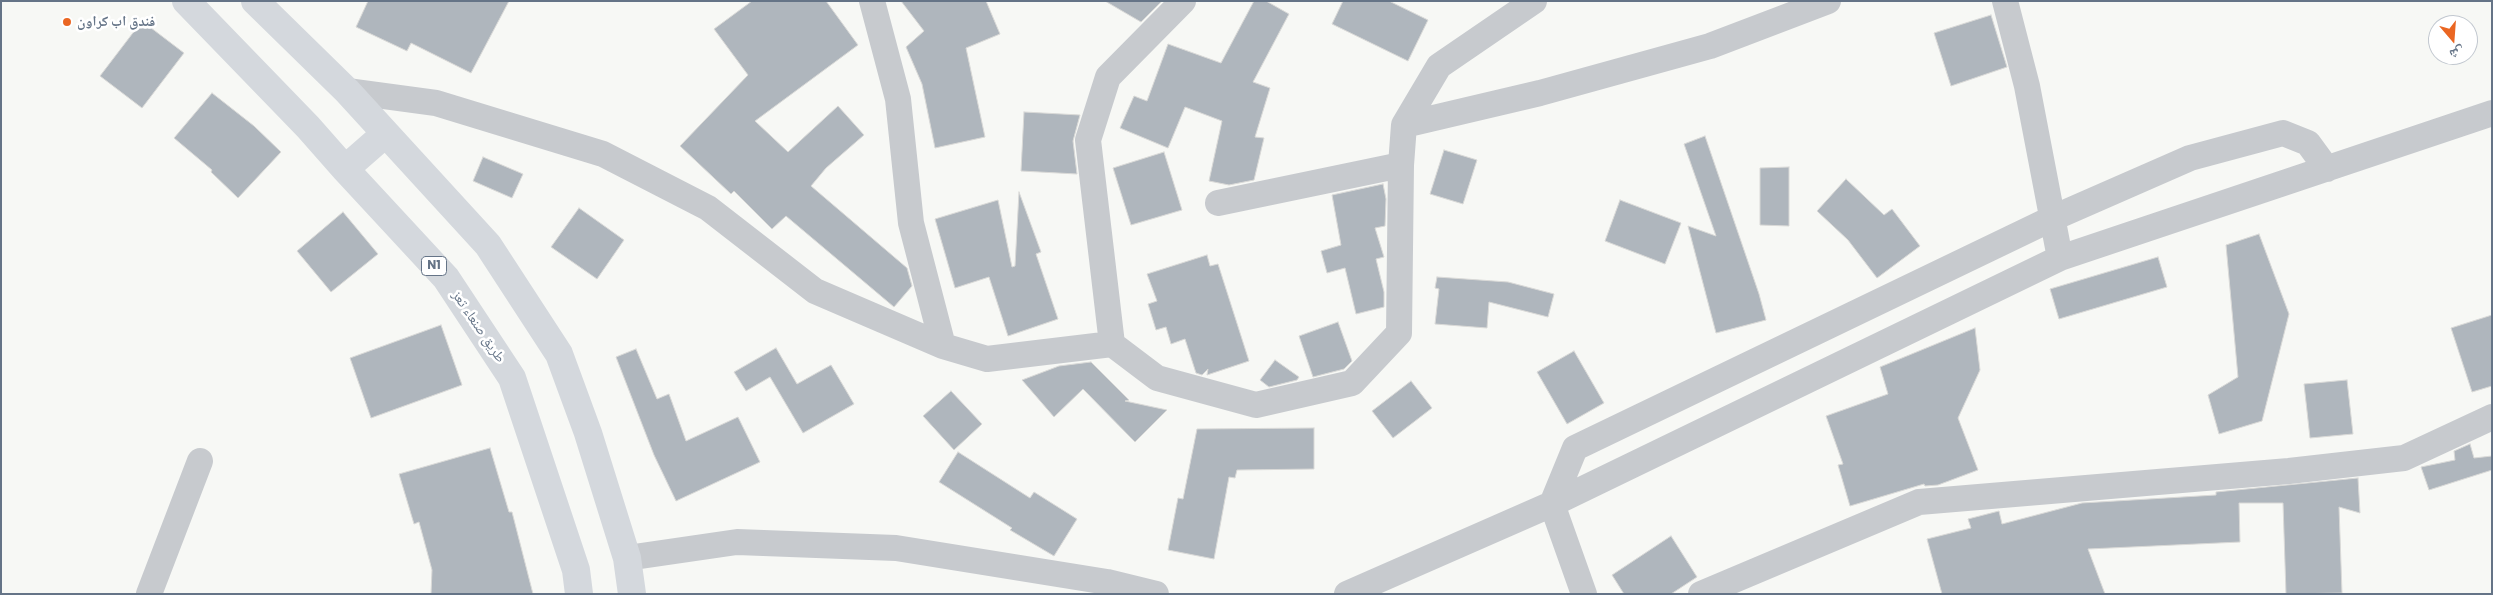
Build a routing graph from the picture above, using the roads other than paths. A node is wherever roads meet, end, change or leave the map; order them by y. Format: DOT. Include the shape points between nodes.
graph roads {
  1 [pos="186,1"];
  2 [pos="255,1"];
  3 [pos="872,1"];
  4 [pos="1183,1"];
  5 [pos="1534,1"];
  6 [pos="1828,1"];
  7 [pos="2005,1"];
  8 [pos="347,91"];
  9 [pos="2492,113"];
  10 [pos="1404,125"];
  11 [pos="384,134"];
  12 [pos="1401,166"];
  13 [pos="344,169"];
  14 [pos="2327,169"];
  15 [pos="1218,203"];
  16 [pos="2053,218"];
  17 [pos="2060,258"];
  18 [pos="1112,344"];
  19 [pos="943,346"];
  20 [pos="2492,417"];
  21 [pos="200,461"];
  22 [pos="1552,504"];
  23 [pos="628,558"];
  24 [pos="150,594"];
  25 [pos="579,594"];
  26 [pos="632,594"];
  27 [pos="1156,594"];
  28 [pos="1347,594"];
  29 [pos="1584,594"];
  30 [pos="1701,594"];
  1 -- 13 [label="highway, طريق صنعاء تعز / N1" via="308,127"];
  2 -- 8 [label="highway"];
  3 -- 19 [label="street" via="898,99 911,223"];
  4 -- 18 [label="street" via="1108,76 1088,140"];
  5 -- 10 [label="street" via="1439,66"];
  6 -- 10 [label="street" via="1710,46 1540,93"];
  7 -- 16 [label="street" via="2027,86"];
  8 -- 11 [label="highway"];
  8 -- 19 [label="street" via="436,103 603,154 708,208 815,290"];
  9 -- 14 [label="street"];
  10 -- 12 [label="street"];
  11 -- 13 [label="highway"];
  11 -- 23 [label="highway" via="488,245 560,354"];
  12 -- 15 [label="street"];
  12 -- 18 [label="street" via="1399,333 1352,384 1256,405 1158,378"];
  13 -- 25 [label="highway, طريق صنعاء تعز / N1" via="446,278 512,378 576,570"];
  14 -- 16 [label="street" via="2308,143 2283,133 2190,158"];
  14 -- 17 [label="street"];
  16 -- 17 [label="street"];
  16 -- 22 [label="street" via="1575,448"];
  17 -- 22 [label="street"];
  18 -- 19 [label="street" via="987,360"];
  20 -- 30 [label="street" via="2404,458 1920,502"];
  21 -- 24 [label="street"];
  22 -- 28 [label="street"];
  22 -- 29 [label="street"];
  23 -- 26 [label="highway"];
  23 -- 27 [label="street" via="737,542 896,548 1107,582"];
}
